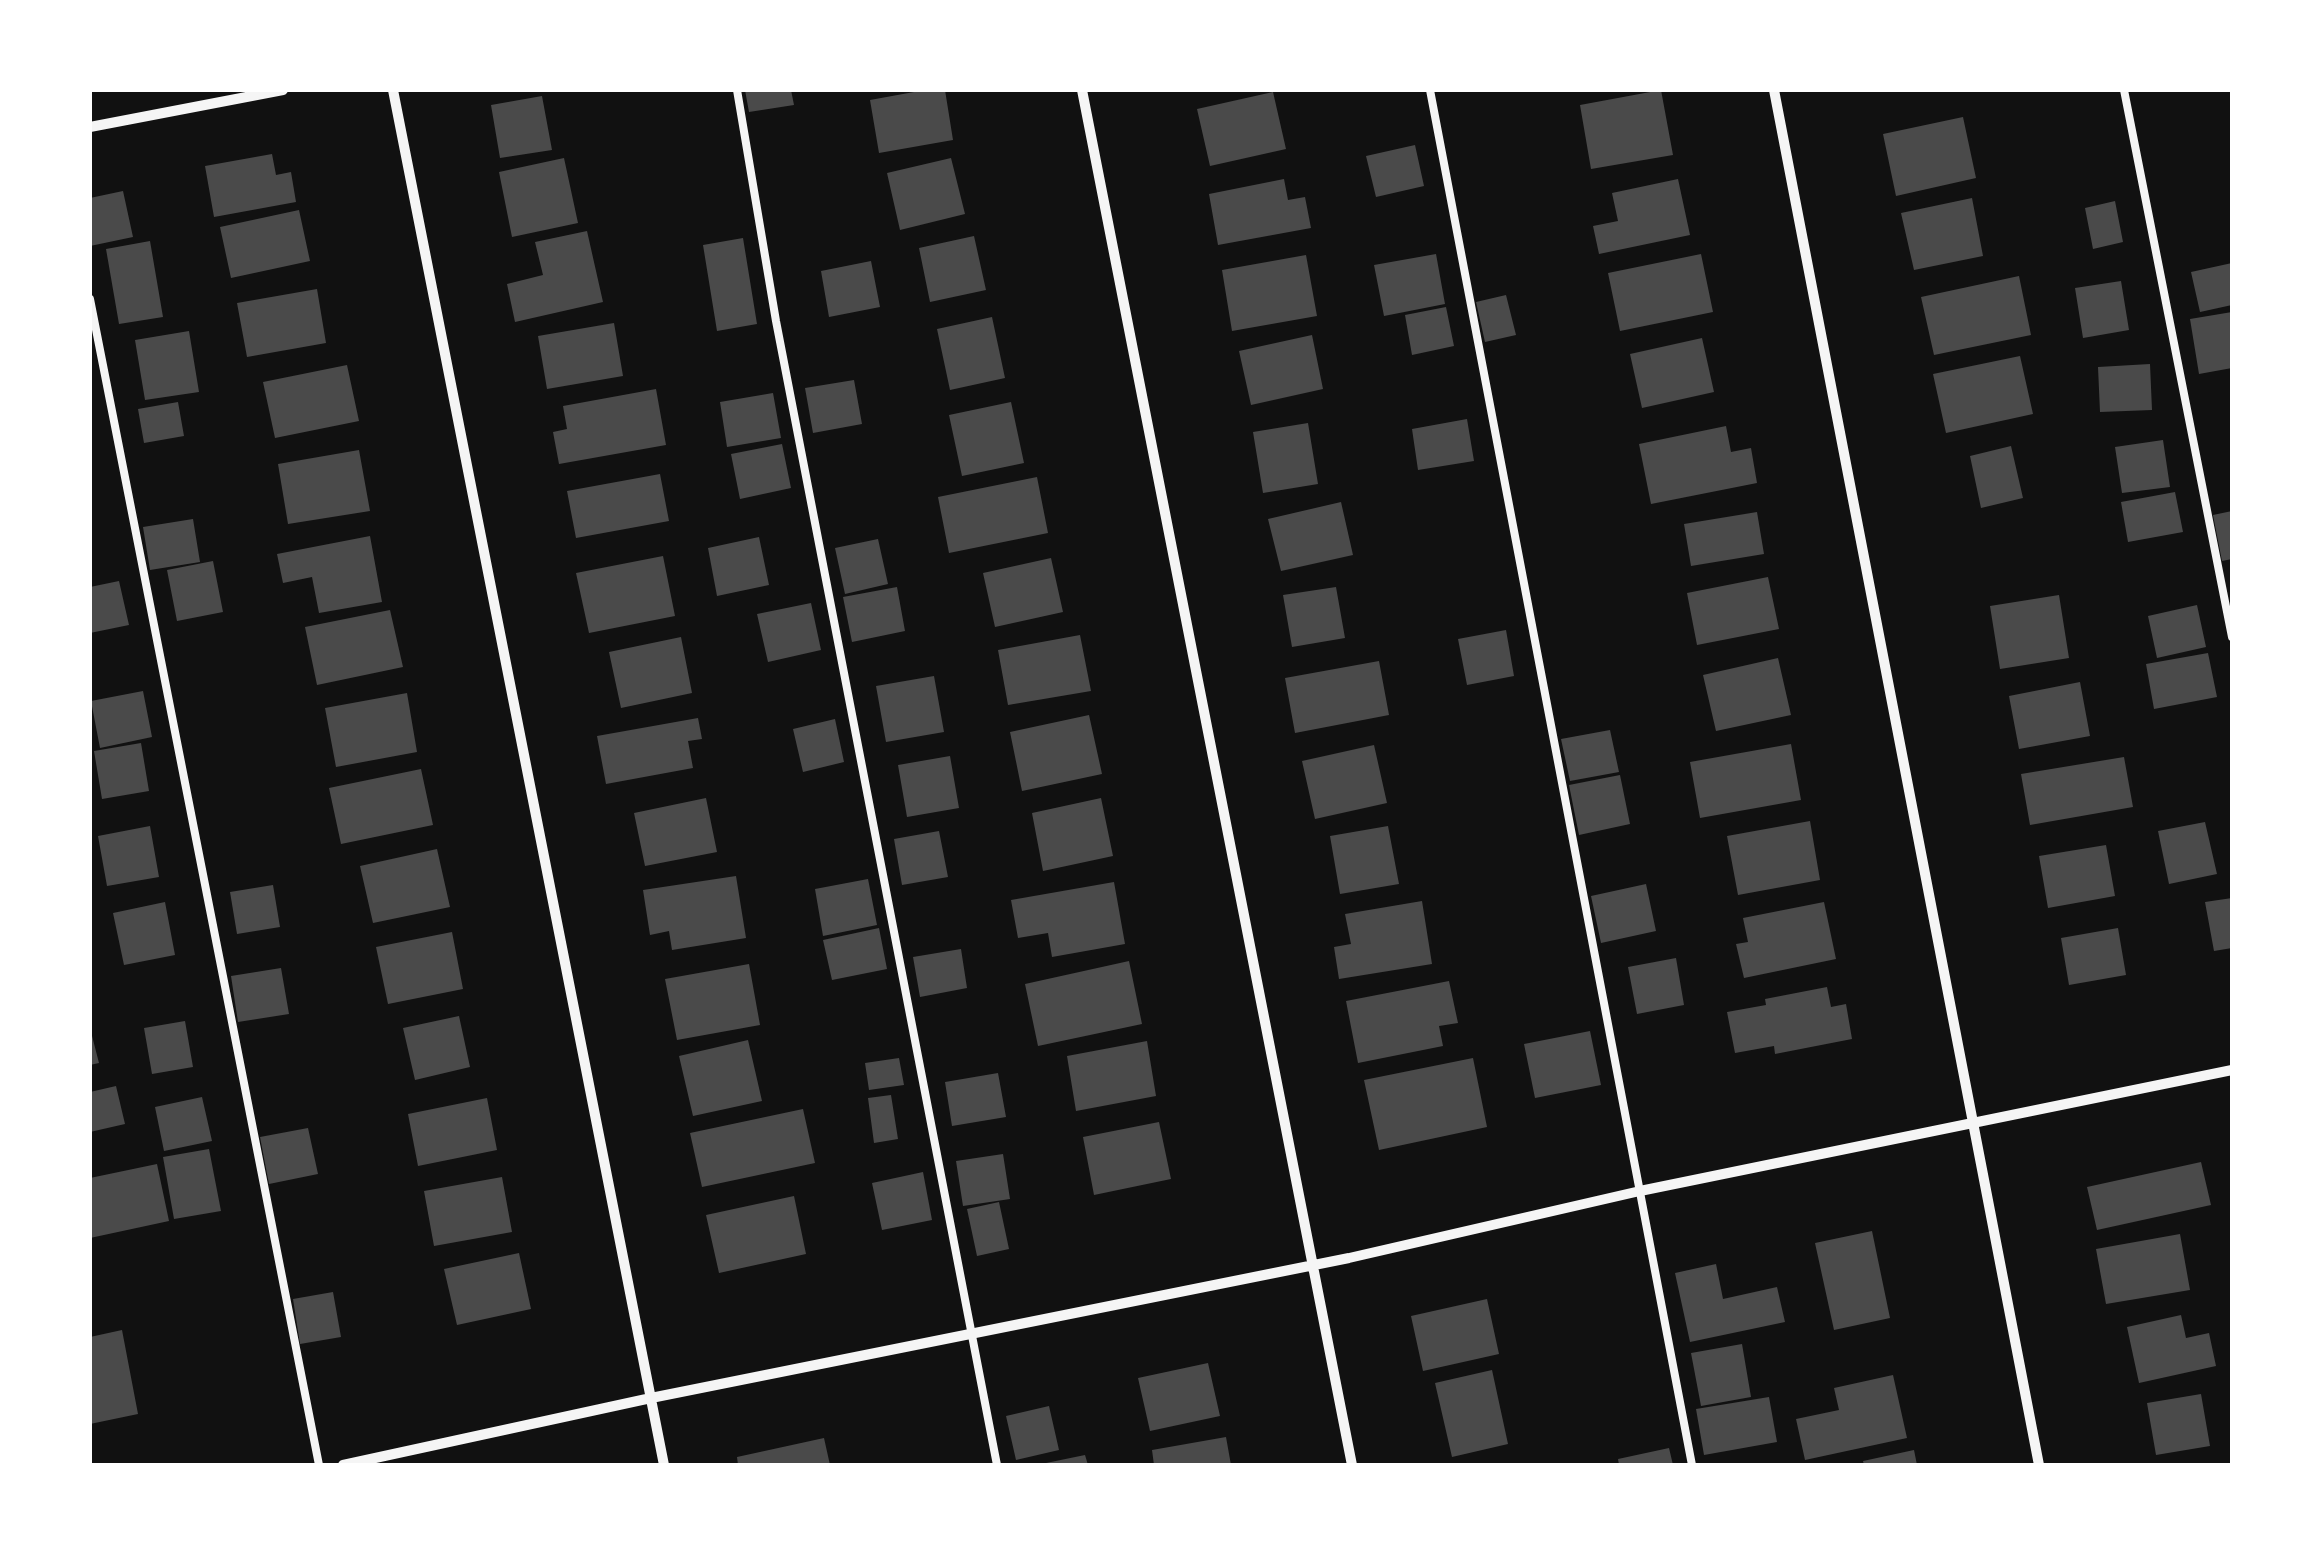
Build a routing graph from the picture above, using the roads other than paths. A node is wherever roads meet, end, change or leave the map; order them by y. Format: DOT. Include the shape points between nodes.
graph roads {
  1 [pos="283,90"];
  2 [pos="393,90"];
  3 [pos="737,90"];
  4 [pos="1082,90"];
  5 [pos="1430,90"];
  6 [pos="1774,90"];
  7 [pos="2124,90"];
  8 [pos="90,128"];
  9 [pos="90,299"];
  10 [pos="2232,637"];
  11 [pos="2232,1070"];
  12 [pos="1971,1122"];
  13 [pos="1640,1192"];
  14 [pos="1312,1264"];
  15 [pos="971,1334"];
  16 [pos="651,1398"];
  17 [pos="319,1465"];
  18 [pos="343,1465"];
  19 [pos="664,1465"];
  20 [pos="998,1465"];
  21 [pos="1352,1465"];
  22 [pos="1692,1465"];
  23 [pos="2039,1465"];
  1 -- 8 [label="street"];
  2 -- 16 [label="street"];
  3 -- 15 [label="lane"];
  4 -- 14 [label="street"];
  5 -- 13 [label="lane"];
  6 -- 12 [label="street"];
  7 -- 10 [label="lane"];
  9 -- 17 [label="lane"];
  11 -- 12 [label="street"];
  12 -- 13 [label="street"];
  12 -- 23 [label="street"];
  13 -- 14 [label="street"];
  13 -- 22 [label="lane"];
  14 -- 15 [label="street"];
  14 -- 21 [label="street"];
  15 -- 16 [label="street"];
  15 -- 20 [label="lane"];
  16 -- 18 [label="street"];
  16 -- 19 [label="street"];
}
